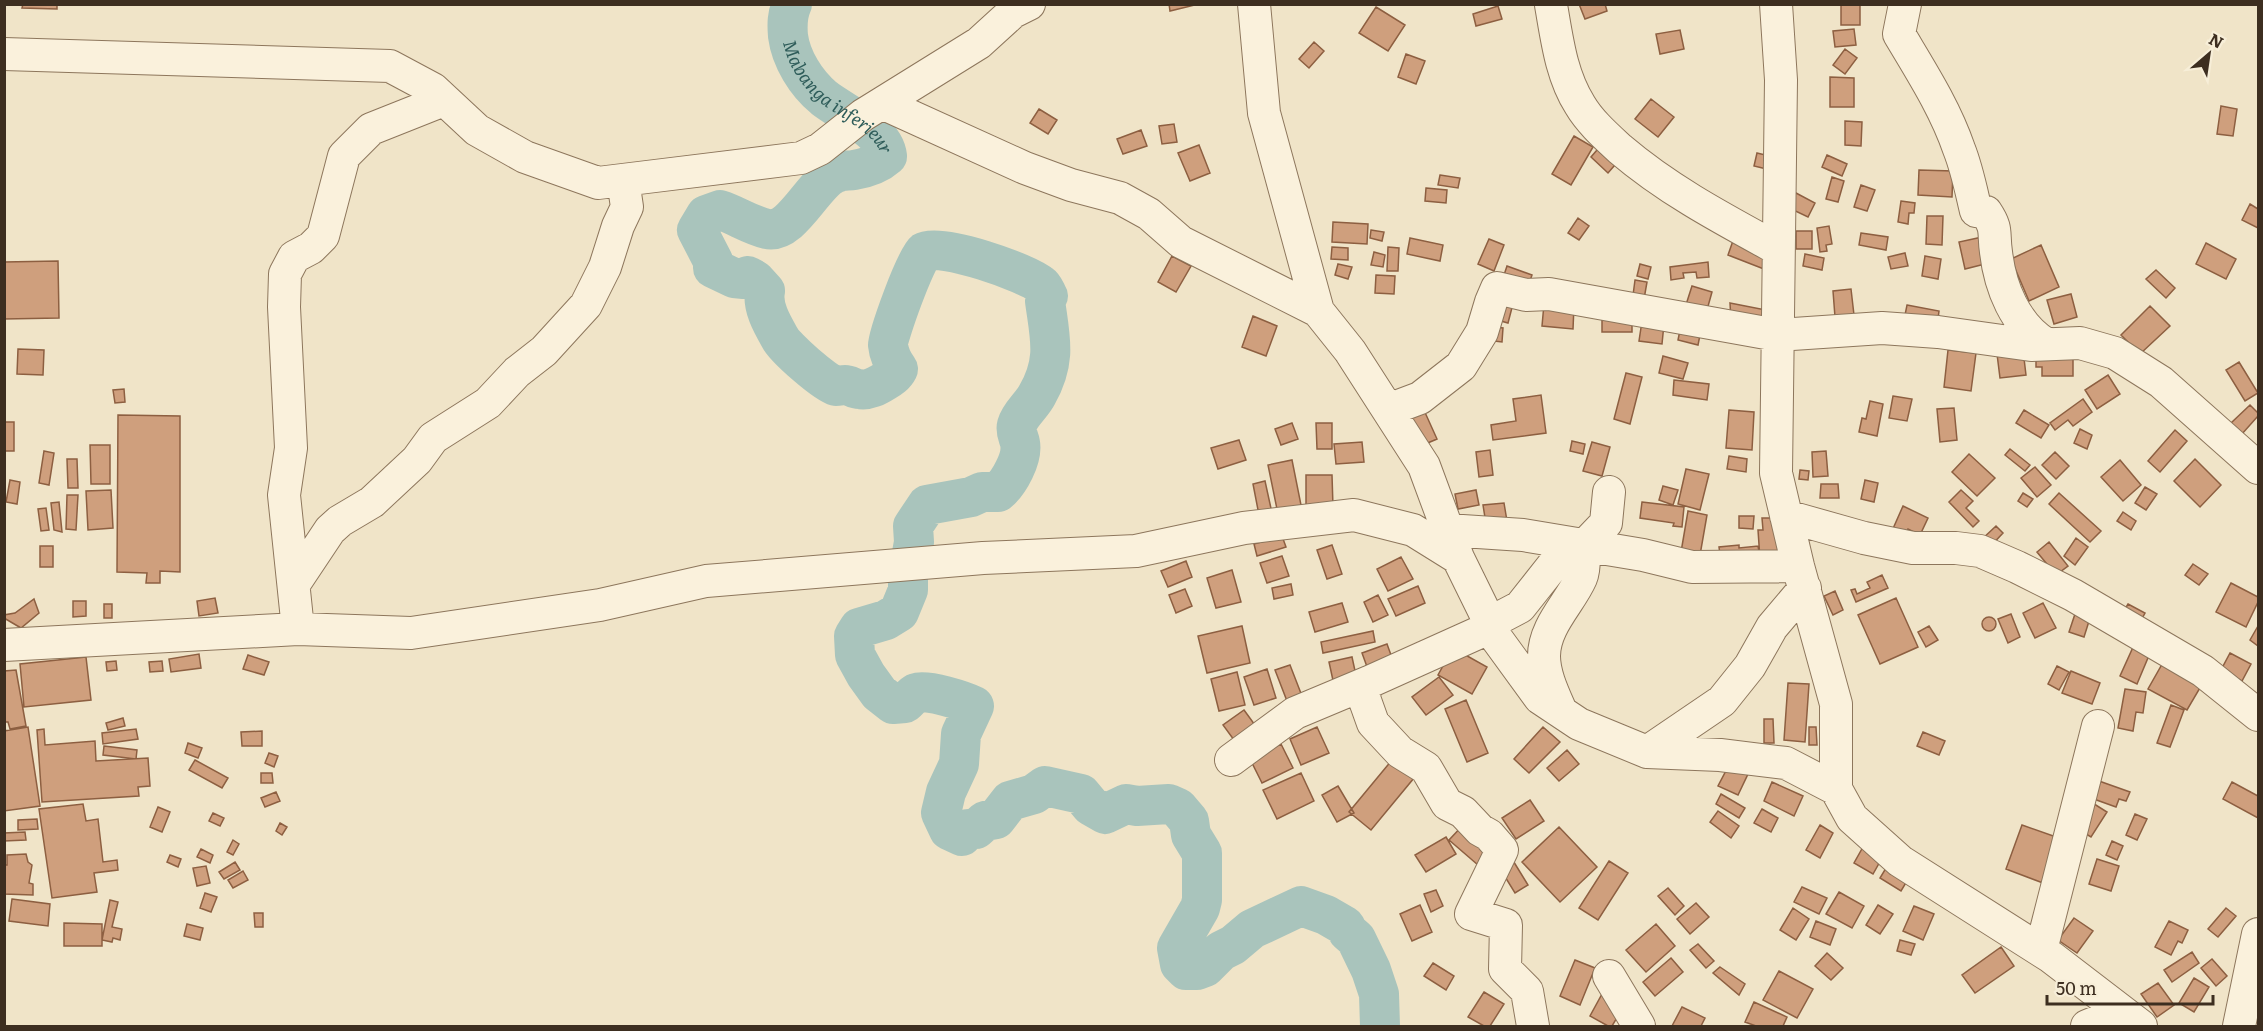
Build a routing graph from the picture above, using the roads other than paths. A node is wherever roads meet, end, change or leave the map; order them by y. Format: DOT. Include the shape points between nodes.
graph roads {
  1 [pos="1029,4"];
  2 [pos="1254,4"];
  3 [pos="1776,4"];
  4 [pos="1905,4"];
  5 [pos="1551,5"];
  6 [pos="4,54"];
  7 [pos="444,100"];
  8 [pos="866,114"];
  9 [pos="623,180"];
  10 [pos="1778,249"];
  11 [pos="1318,311"];
  12 [pos="1777,335"];
  13 [pos="2046,344"];
  14 [pos="1388,410"];
  15 [pos="2259,468"];
  16 [pos="1610,492"];
  17 [pos="1786,516"];
  18 [pos="1453,544"];
  19 [pos="1584,546"];
  20 [pos="1802,577"];
  21 [pos="294,584"];
  22 [pos="1489,628"];
  23 [pos="298,629"];
  24 [pos="4,645"];
  25 [pos="1369,682"];
  26 [pos="1561,713"];
  27 [pos="2259,715"];
  28 [pos="2098,726"];
  29 [pos="1647,752"];
  30 [pos="1231,760"];
  31 [pos="1836,789"];
  32 [pos="2259,934"];
  33 [pos="2041,950"];
  34 [pos="1609,976"];
  35 [pos="2247,1015"];
  36 [pos="1533,1026"];
  37 [pos="1639,1026"];
  38 [pos="2087,1026"];
  39 [pos="2126,1026"];
  40 [pos="2141,1026"];
  1 -- 8 [label="street" via="1013,12 979,43"];
  2 -- 11 [label="street" via="1264,113"];
  3 -- 10 [label="street" via="1781,80"];
  4 -- 13 [label="street" via="1899,34 1953,132 1976,211 1986,212 1995,226 1998,267 2019,320 2032,336"];
  5 -- 10 [label="street" via="1560,58 1580,105 1602,133 1678,193"];
  6 -- 7 [label="street" via="390,66 433,89"];
  7 -- 9 [label="street" via="477,130 525,157 598,183"];
  7 -- 21 [label="street" via="371,129 344,156 323,236 294,257 285,274 291,448 284,495"];
  8 -- 9 [label="street" via="820,150 801,158"];
  8 -- 11 [label="street" via="1071,185 1120,198 1149,214 1181,242"];
  9 -- 21 [label="street" via="627,207 586,305 488,403 434,438 417,460 372,502 330,530"];
  10 -- 12 [label="street"];
  11 -- 14 [label="street" via="1350,351"];
  12 -- 13 [label="street" via="1882,328"];
  12 -- 14 [label="street" via="1497,288 1482,332 1461,366 1420,398"];
  12 -- 17 [label="street" via="1776,473"];
  13 -- 15 [label="street" via="2080,343 2115,353 2161,382"];
  14 -- 18 [label="street" via="1424,466"];
  16 -- 19 [label="street" via="1606,523"];
  17 -- 20 [label="street"];
  17 -- 27 [label="street" via="1914,548 1980,551 2073,595 2203,672"];
  18 -- 19 [label="street" via="1523,536"];
  18 -- 22 [label="street"];
  18 -- 23 [label="street" via="1354,515 1244,528 1136,551 983,558 706,581 600,605 411,633"];
  19 -- 20 [label="street" via="1692,567"];
  19 -- 22 [label="street" via="1558,559 1520,607"];
  19 -- 26 [label="street" via="1582,576 1552,626 1544,657"];
  20 -- 29 [label="street" via="1750,666 1722,701"];
  20 -- 31 [label="street" via="1836,704"];
  21 -- 23 [label="street"];
  22 -- 25 [label="street"];
  22 -- 26 [label="street" via="1540,698"];
  23 -- 24 [label="street"];
  25 -- 30 [label="street" via="1294,713"];
  25 -- 36 [label="street" via="1363,694 1373,723 1400,752 1426,768 1448,804 1463,812 1502,850 1471,914 1506,925 1504,969 1527,991"];
  26 -- 29 [label="street"];
  28 -- 33 [label="street"];
  29 -- 31 [label="street" via="1720,754 1786,763"];
  31 -- 33 [label="street" via="1852,818 1900,861"];
  32 -- 35 [label="street"];
  33 -- 40 [label="street"];
  34 -- 37 [label="street"];
  38 -- 39 [label="street" via="2104,1019"];
}
